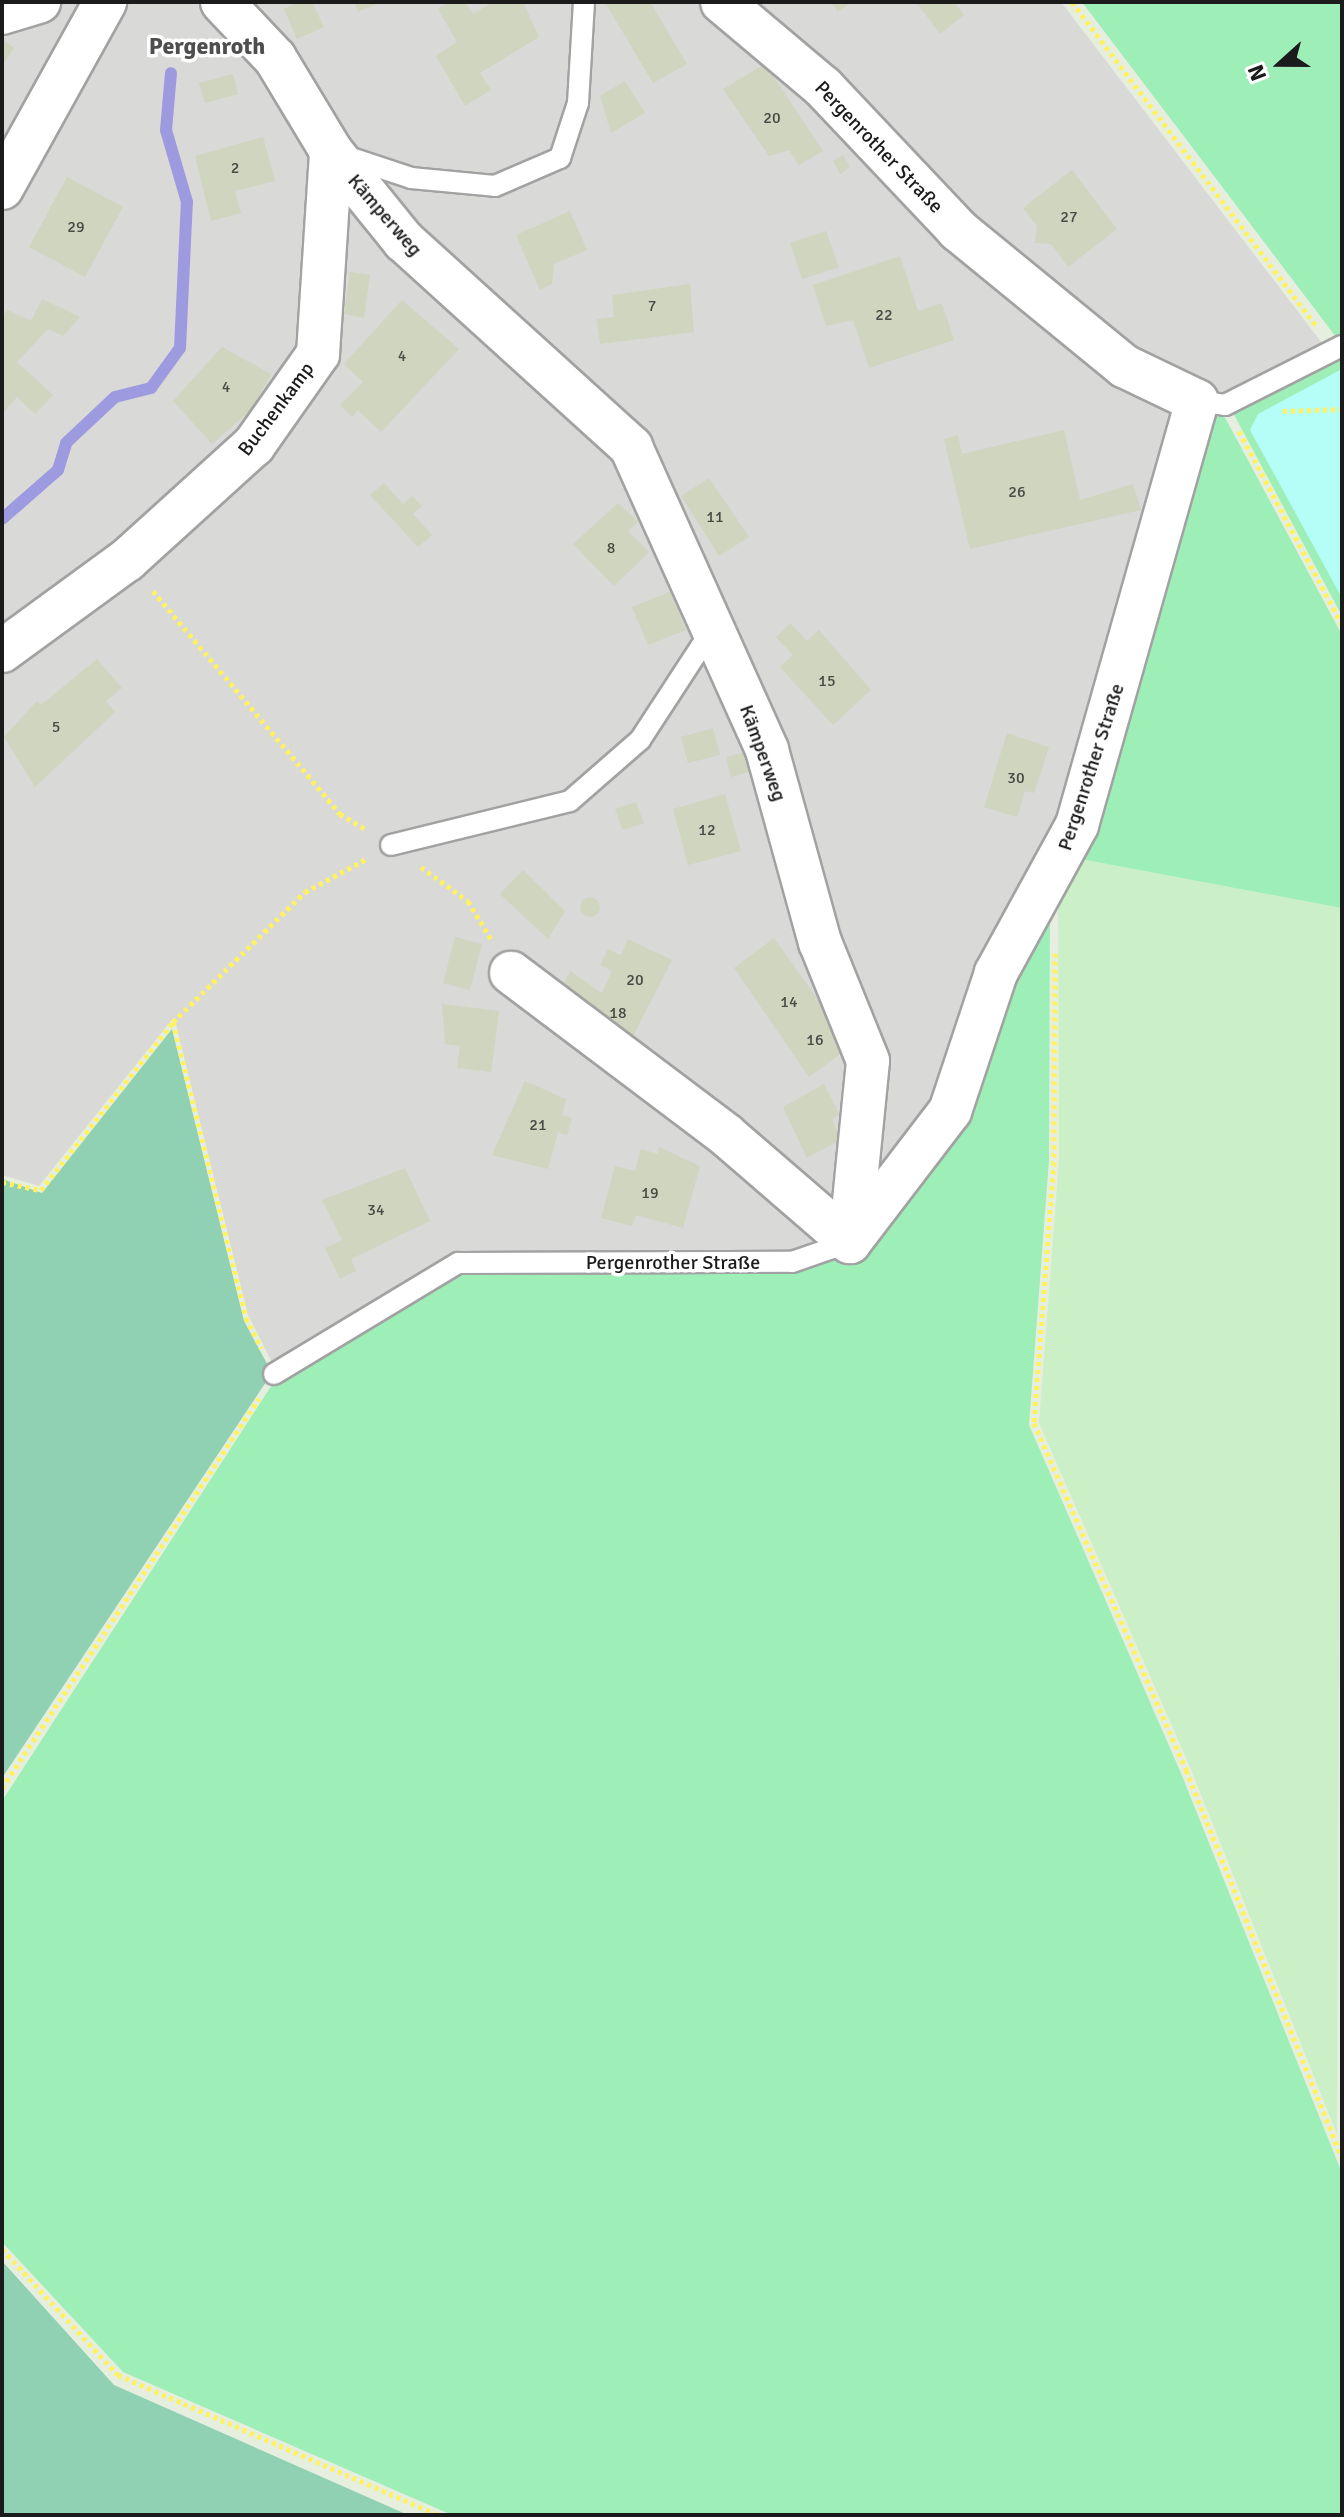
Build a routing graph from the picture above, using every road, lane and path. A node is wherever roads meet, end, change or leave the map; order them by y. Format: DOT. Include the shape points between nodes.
graph roads {
  1 [pos="39,2"];
  2 [pos="105,2"];
  3 [pos="222,2"];
  4 [pos="584,2"];
  5 [pos="722,2"];
  6 [pos="1072,2"];
  7 [pos="2,13"];
  8 [pos="331,151"];
  9 [pos="2,188"];
  10 [pos="1338,348"];
  11 [pos="1211,403"];
  12 [pos="127,560"];
  13 [pos="1342,625"];
  14 [pos="713,628"];
  15 [pos="2,651"];
  16 [pos="391,845"];
  17 [pos="1054,940"];
  18 [pos="511,973"];
  19 [pos="173,1022"];
  20 [pos="2,1182"];
  21 [pos="850,1242"];
  22 [pos="274,1374"];
  23 [pos="2,1788"];
  24 [pos="1342,2138"];
  25 [pos="1335,2141"];
  26 [pos="1342,2159"];
  27 [pos="2,2249"];
  28 [pos="438,2515"];
  1 -- 7 [label="street"];
  2 -- 9 [label="street"];
  3 -- 8 [label="street, Kämperweg" via="275,58"];
  4 -- 8 [label="lane" via="578,103 560,158 495,186 411,178"];
  5 -- 11 [label="street, Pergenrother Straße" via="823,87 958,230 1124,366"];
  6 -- 10 [label="path"];
  8 -- 12 [label="street, Buchenkamp" via="318,354 254,445"];
  8 -- 14 [label="street, Kämperweg" via="404,241 631,447"];
  10 -- 11 [label="lane"];
  11 -- 13 [label="path"];
  11 -- 21 [label="street, Pergenrother Straße" via="1077,825 996,973 950,1111"];
  12 -- 15 [label="street, Buchenkamp"];
  12 -- 16 [label="path" via="340,814"];
  14 -- 16 [label="lane" via="640,740 570,801"];
  14 -- 21 [label="street, Kämperweg" via="767,750 820,942 868,1061"];
  16 -- 18 [label="path" via="468,901"];
  16 -- 19 [label="path" via="305,892"];
  17 -- 25 [label="path" via="1054,1162 1034,1423 1186,1770"];
  18 -- 21 [label="street" via="725,1134"];
  19 -- 20 [label="path" via="41,1190"];
  19 -- 22 [label="path" via="246,1318"];
  21 -- 22 [label="lane, Pergenrother Straße" via="792,1262 458,1263"];
  22 -- 23 [label="path"];
  24 -- 25 [label="path"];
  25 -- 26 [label="path"];
  27 -- 28 [label="path" via="118,2375"];
}
